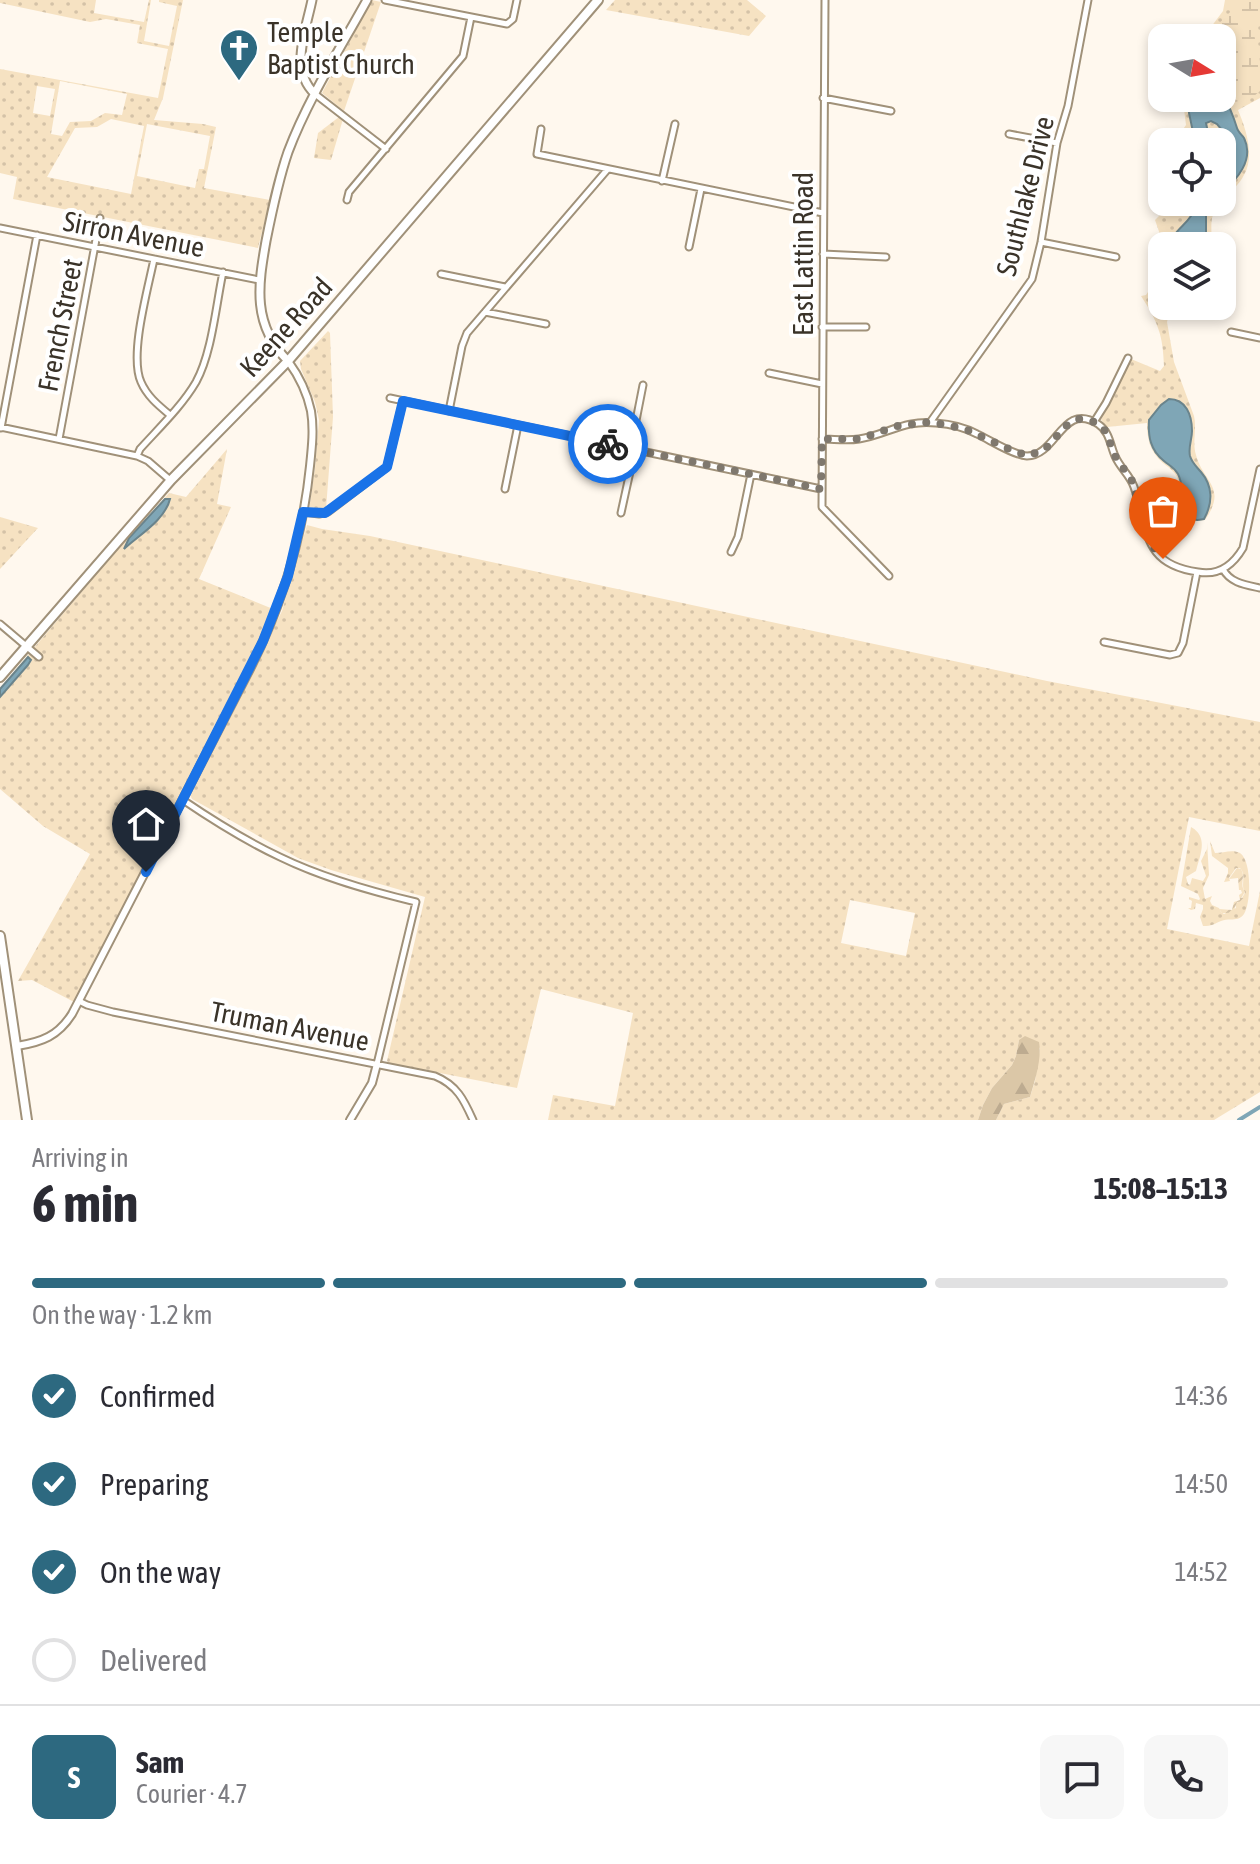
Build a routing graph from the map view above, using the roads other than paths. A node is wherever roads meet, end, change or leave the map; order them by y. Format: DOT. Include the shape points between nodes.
graph roads {
  1 [pos="312,0"];
  2 [pos="367,0"];
  3 [pos="385,0"];
  4 [pos="517,0"];
  5 [pos="598,0"];
  6 [pos="825,0"];
  7 [pos="1088,0"];
  8 [pos="471,17"];
  9 [pos="315,94"];
  10 [pos="823,98"];
  11 [pos="891,111"];
  12 [pos="675,124"];
  13 [pos="541,129"];
  14 [pos="1009,134"];
  15 [pos="1057,143"];
  16 [pos="386,149"];
  17 [pos="607,170"];
  18 [pos="662,181"];
  19 [pos="701,189"];
  20 [pos="347,200"];
  21 [pos="823,213"];
  22 [pos="100,218"];
  23 [pos="0,228"];
  24 [pos="37,235"];
  25 [pos="1041,242"];
  26 [pos="95,246"];
  27 [pos="689,247"];
  28 [pos="823,254"];
  29 [pos="886,257"];
  30 [pos="1116,257"];
  31 [pos="154,259"];
  32 [pos="223,272"];
  33 [pos="441,274"];
  34 [pos="259,280"];
  35 [pos="506,287"];
  36 [pos="484,312"];
  37 [pos="546,324"];
  38 [pos="822,327"];
  39 [pos="866,327"];
  40 [pos="1231,332"];
  41 [pos="1260,338"];
  42 [pos="1128,358"];
  43 [pos="288,361"];
  44 [pos="769,373"];
  45 [pos="822,384"];
  46 [pos="643,385"];
  47 [pos="390,398"];
  48 [pos="403,401"];
  49 [pos="449,411"];
  50 [pos="170,415"];
  51 [pos="931,422"];
  52 [pos="1094,422"];
  53 [pos="518,425"];
  54 [pos="0,428"];
  55 [pos="59,439"];
  56 [pos="822,439"];
  57 [pos="632,449"];
  58 [pos="137,456"];
  59 [pos="1260,469"];
  60 [pos="751,474"];
  61 [pos="171,480"];
  62 [pos="505,489"];
  63 [pos="821,489"];
  64 [pos="303,512"];
  65 [pos="621,513"];
  66 [pos="731,552"];
  67 [pos="1223,569"];
  68 [pos="1197,572"];
  69 [pos="889,576"];
  70 [pos="1260,588"];
  71 [pos="0,624"];
  72 [pos="1104,642"];
  73 [pos="26,647"];
  74 [pos="39,657"];
  75 [pos="0,677"];
  76 [pos="183,800"];
  77 [pos="0,936"];
  78 [pos="79,1001"];
  79 [pos="17,1046"];
  80 [pos="377,1064"];
  81 [pos="27,1120"];
  82 [pos="350,1120"];
  83 [pos="473,1120"];
  1 -- 9 [label="main road" via="301,67"];
  2 -- 9 [label="main road"];
  3 -- 8 [label="street"];
  4 -- 8 [label="street" via="510,23"];
  5 -- 43 [label="main road, Keene Road"];
  6 -- 10 [label="street, East Lattin Road"];
  7 -- 15 [label="street, Southlake Drive"];
  8 -- 16 [label="street" via="463,56"];
  9 -- 16 [label="street"];
  9 -- 34 [label="main road" via="283,169"];
  10 -- 11 [label="street"];
  10 -- 21 [label="street, East Lattin Road"];
  12 -- 18 [label="street"];
  13 -- 17 [label="street" via="537,154"];
  14 -- 15 [label="street"];
  15 -- 25 [label="street, Southlake Drive"];
  16 -- 20 [label="street"];
  17 -- 18 [label="street"];
  17 -- 35 [label="street"];
  18 -- 19 [label="street"];
  19 -- 21 [label="street"];
  19 -- 27 [label="street"];
  21 -- 28 [label="street, East Lattin Road"];
  22 -- 26 [label="street, French Street"];
  23 -- 24 [label="street, Sirron Avenue"];
  24 -- 26 [label="street, Sirron Avenue"];
  24 -- 54 [label="street"];
  25 -- 30 [label="street"];
  25 -- 51 [label="street, Southlake Drive" via="1032,279"];
  26 -- 31 [label="street, Sirron Avenue"];
  26 -- 55 [label="street, French Street"];
  28 -- 29 [label="street"];
  28 -- 38 [label="street, East Lattin Road"];
  31 -- 32 [label="street, Sirron Avenue"];
  31 -- 50 [label="street" via="136,364 145,391"];
  32 -- 34 [label="street, Sirron Avenue"];
  32 -- 50 [label="street" via="204,365"];
  33 -- 35 [label="street"];
  34 -- 43 [label="main road" via="264,323"];
  35 -- 36 [label="street"];
  36 -- 37 [label="street"];
  36 -- 49 [label="street" via="464,339"];
  38 -- 39 [label="street"];
  38 -- 45 [label="street, East Lattin Road"];
  40 -- 41 [label="street"];
  42 -- 52 [label="street"];
  43 -- 61 [label="main road, Keene Road"];
  43 -- 64 [label="street" via="304,388 312,419"];
  44 -- 45 [label="street"];
  45 -- 56 [label="street, East Lattin Road"];
  46 -- 57 [label="street"];
  47 -- 48 [label="street"];
  48 -- 49 [label="street"];
  48 -- 64 [label="street" via="387,467 325,513"];
  49 -- 53 [label="street"];
  50 -- 58 [label="street"];
  51 -- 52 [label="street" via="965,429 1028,456 1045,449 1072,421"];
  51 -- 56 [label="street" via="897,426 860,439"];
  52 -- 68 [label="street" via="1106,432 1133,484 1152,547 1167,562"];
  53 -- 57 [label="street"];
  53 -- 62 [label="street"];
  54 -- 55 [label="street"];
  55 -- 58 [label="street"];
  56 -- 63 [label="street, East Lattin Road"];
  57 -- 60 [label="street"];
  57 -- 65 [label="street"];
  58 -- 61 [label="street"];
  59 -- 67 [label="street" via="1243,548"];
  60 -- 63 [label="street"];
  60 -- 66 [label="street"];
  61 -- 73 [label="main road, Keene Road"];
  63 -- 69 [label="street, East Lattin Road" via="822,507"];
  64 -- 76 [label="street" via="268,630"];
  67 -- 68 [label="street"];
  67 -- 70 [label="street" via="1228,577"];
  68 -- 72 [label="street" via="1178,653"];
  71 -- 73 [label="street"];
  73 -- 74 [label="street"];
  73 -- 75 [label="main road, Keene Road"];
  76 -- 78 [label="street"];
  76 -- 80 [label="street" via="294,864 416,902"];
  77 -- 79 [label="main road"];
  78 -- 79 [label="street" via="56,1034"];
  78 -- 80 [label="street, Truman Avenue"];
  79 -- 81 [label="main road"];
  80 -- 82 [label="street"];
  80 -- 83 [label="street, Truman Avenue" via="446,1081 462,1097"];
}
